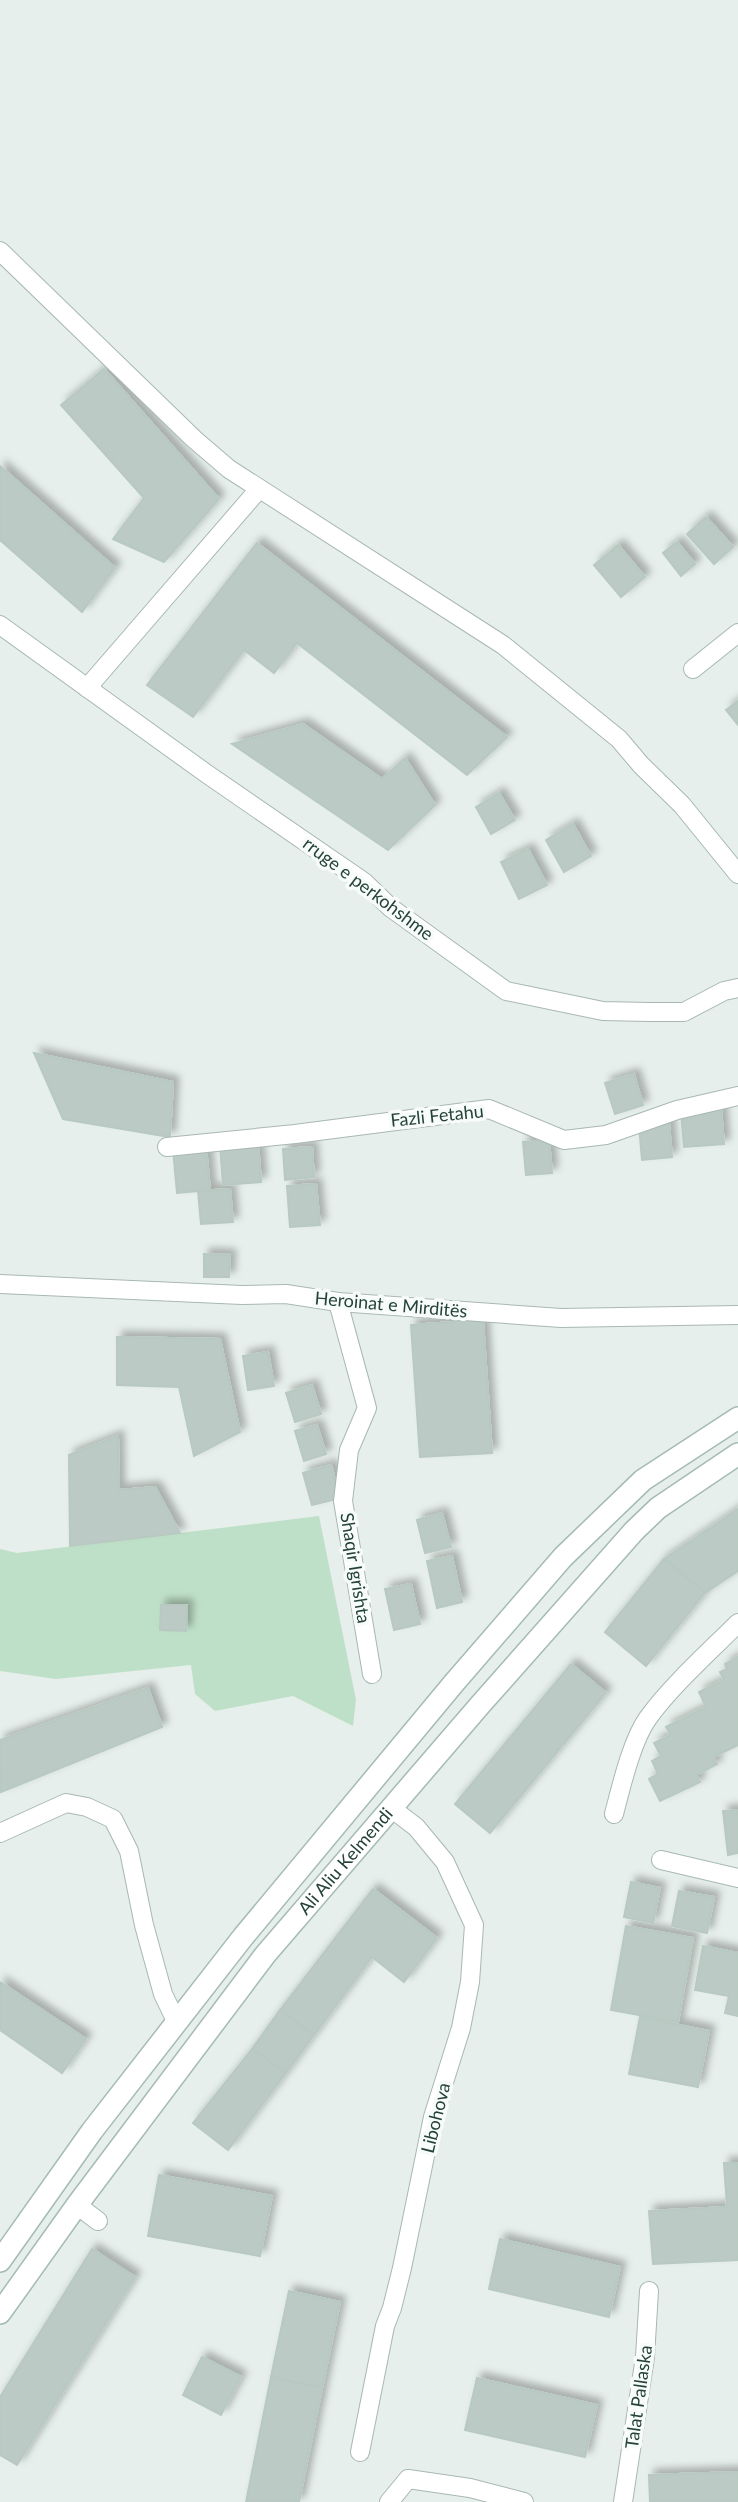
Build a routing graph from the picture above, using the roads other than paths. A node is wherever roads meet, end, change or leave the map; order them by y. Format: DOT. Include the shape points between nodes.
graph roads {
  1 [pos="0,251"];
  2 [pos="259,489"];
  3 [pos="0,625"];
  4 [pos="738,633"];
  5 [pos="693,669"];
  6 [pos="87,688"];
  7 [pos="738,874"];
  8 [pos="738,988"];
  9 [pos="738,1096"];
  10 [pos="167,1147"];
  11 [pos="0,1284"];
  12 [pos="338,1302"];
  13 [pos="738,1315"];
  14 [pos="738,1418"];
  15 [pos="738,1454"];
  16 [pos="738,1623"];
  17 [pos="372,1674"];
  18 [pos="391,1808"];
  19 [pos="614,1814"];
  20 [pos="0,1833"];
  21 [pos="661,1860"];
  22 [pos="738,1878"];
  23 [pos="177,2023"];
  24 [pos="77,2205"];
  25 [pos="98,2221"];
  26 [pos="0,2261"];
  27 [pos="649,2291"];
  28 [pos="0,2313"];
  29 [pos="360,2452"];
  30 [pos="389,2502"];
  31 [pos="524,2502"];
  32 [pos="623,2502"];
  1 -- 2 [label="street" via="194,439"];
  2 -- 6 [label="street"];
  2 -- 7 [label="street" via="513,654 619,739 690,814"];
  3 -- 6 [label="street, rruge e perkohshme"];
  4 -- 5 [label="street"];
  6 -- 8 [label="street, rruge e perkohshme" via="364,882 391,908 506,991 603,1011 684,1012"];
  9 -- 10 [label="street, Fazli Fetahu" via="677,1110 606,1135 564,1140 489,1109"];
  11 -- 12 [label="street, Heroinat e Mirditës" via="286,1294"];
  12 -- 13 [label="street, Heroinat e Mirditës" via="561,1318"];
  12 -- 17 [label="street, Shaqir Igrishta" via="367,1408 349,1450 343,1501"];
  14 -- 23 [label="main road, Ali Aliu Kelmendi" via="643,1480 564,1557 372,1781"];
  15 -- 18 [label="main road, Ali Aliu Kelmendi" via="658,1508 634,1531"];
  16 -- 19 [label="street" via="647,1719"];
  18 -- 24 [label="main road, Ali Aliu Kelmendi" via="265,1955"];
  18 -- 29 [label="street, Libohova" via="415,1827 445,1862 474,1925 461,2028 433,2117"];
  20 -- 23 [label="street" via="66,1803 113,1819 129,1851 163,1994"];
  21 -- 22 [label="street"];
  23 -- 26 [label="main road, Ali Aliu Kelmendi"];
  24 -- 25 [label="street"];
  24 -- 28 [label="main road, Ali Aliu Kelmendi"];
  27 -- 32 [label="street, Talat Pallaska" via="645,2357"];
  30 -- 31 [label="street" via="408,2479"];
}
